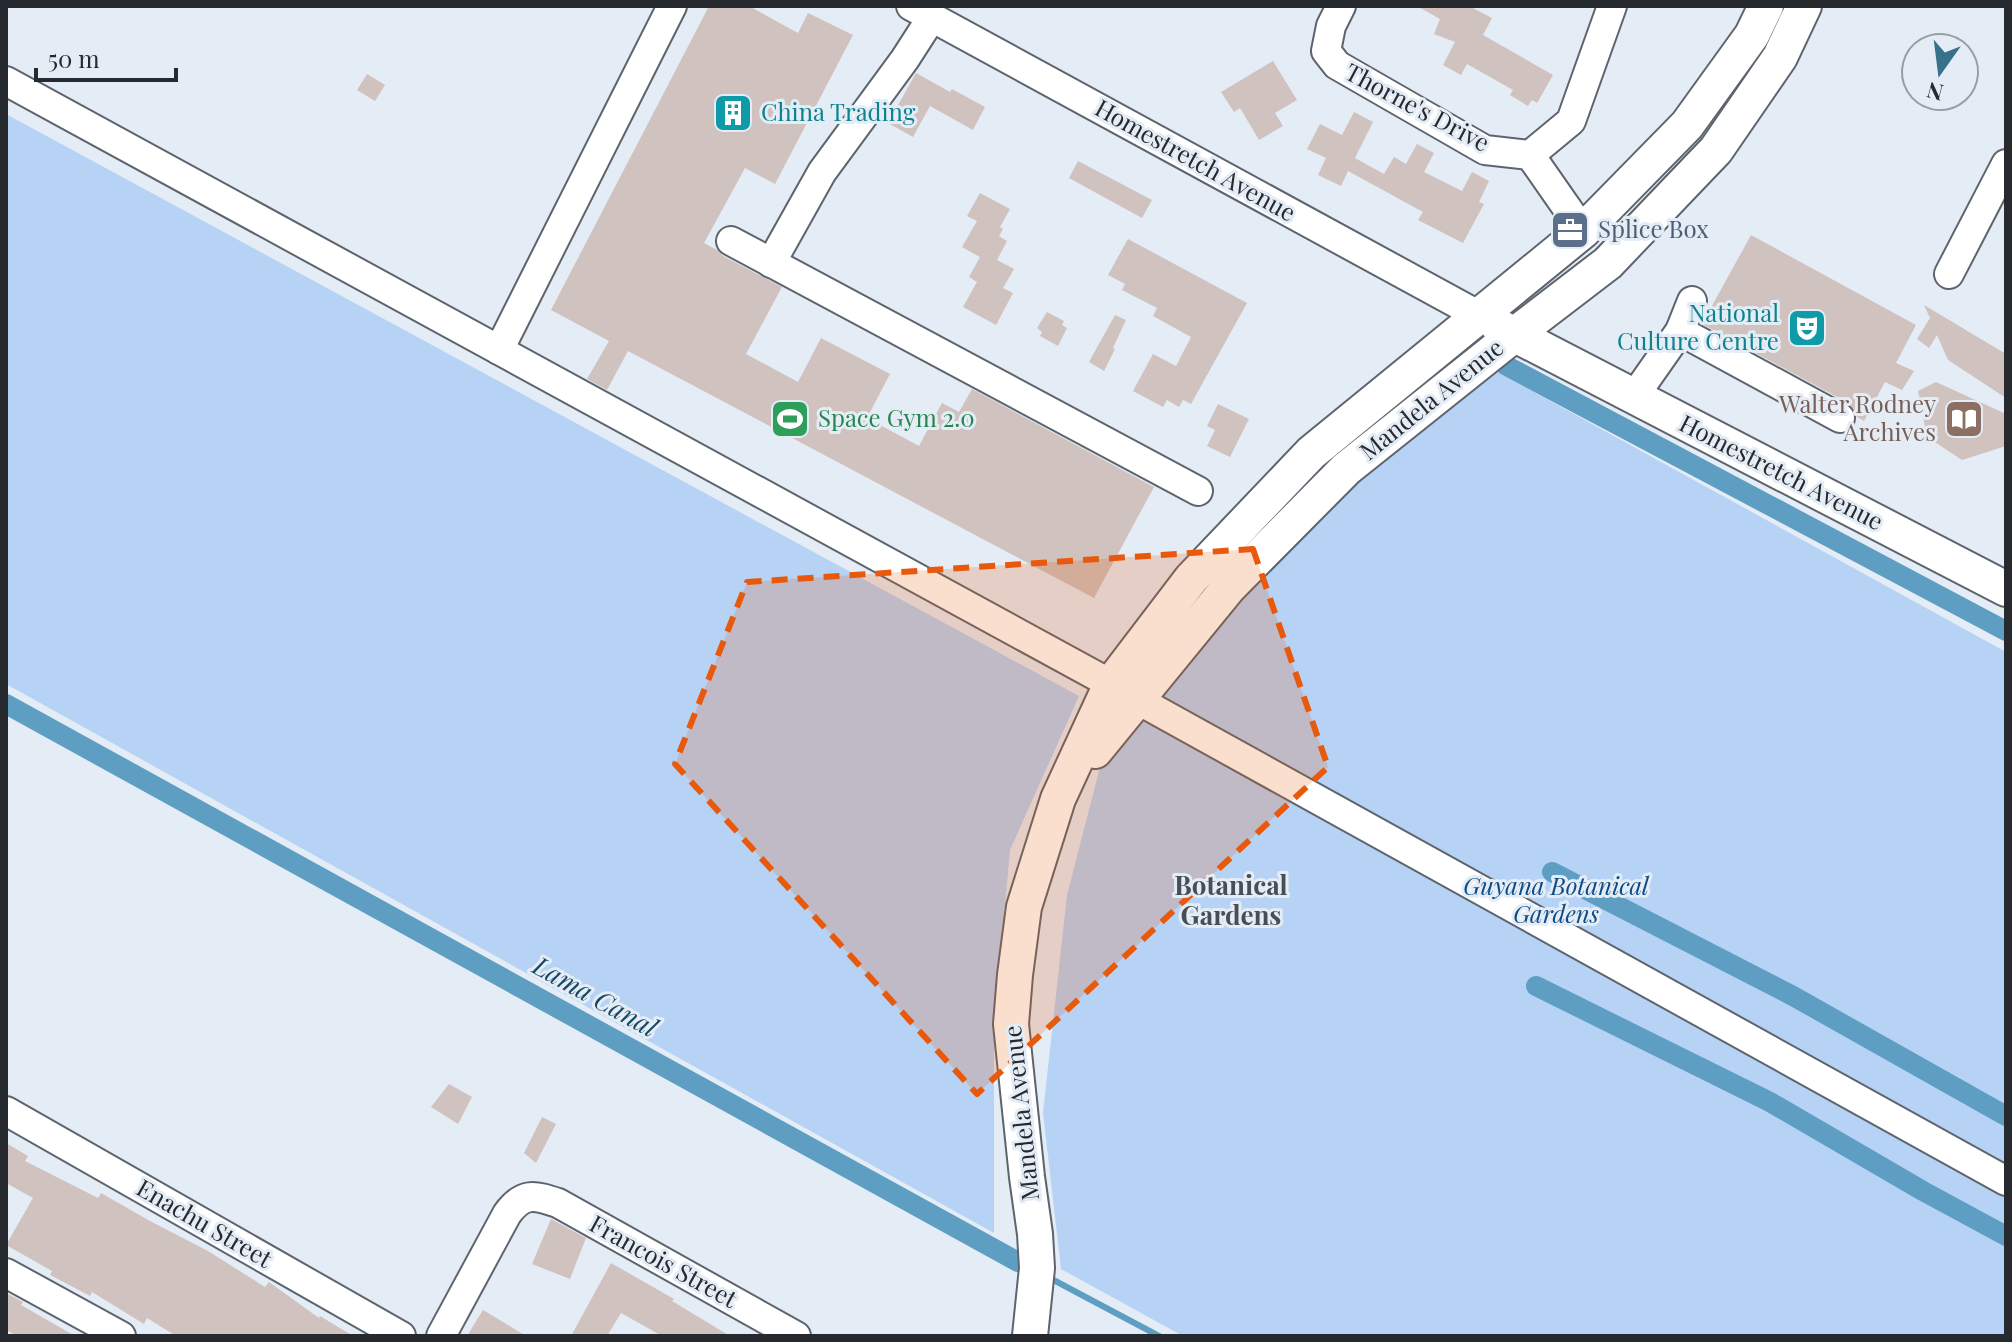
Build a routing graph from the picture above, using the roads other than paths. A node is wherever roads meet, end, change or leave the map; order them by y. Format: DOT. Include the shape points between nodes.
graph roads {
  1 [pos="672,6"];
  2 [pos="1341,6"];
  3 [pos="1612,6"];
  4 [pos="1766,6"];
  5 [pos="1804,6"];
  6 [pos="921,12"];
  7 [pos="6,81"];
  8 [pos="1530,155"];
  9 [pos="2006,164"];
  10 [pos="1583,231"];
  11 [pos="731,241"];
  12 [pos="771,263"];
  13 [pos="1949,274"];
  14 [pos="1692,301"];
  15 [pos="1480,316"];
  16 [pos="1680,331"];
  17 [pos="1514,335"];
  18 [pos="499,350"];
  19 [pos="1633,398"];
  20 [pos="1840,418"];
  21 [pos="1198,491"];
  22 [pos="2006,589"];
  23 [pos="1124,692"];
  24 [pos="6,1111"];
  25 [pos="2006,1181"];
  26 [pos="6,1273"];
  27 [pos="1032,1323"];
  28 [pos="121,1336"];
  29 [pos="401,1336"];
  30 [pos="441,1336"];
  31 [pos="796,1336"];
  1 -- 18 [label="street"];
  2 -- 8 [label="street, Thorne's Drive" via="1326,51 1337,65 1485,150"];
  3 -- 8 [label="street" via="1571,121"];
  4 -- 10 [label="main road, Mandela Avenue" via="1752,35 1687,125"];
  5 -- 17 [label="main road, Mandela Avenue" via="1780,57 1716,150 1608,263"];
  6 -- 12 [label="street" via="905,59 822,172"];
  6 -- 15 [label="street, Homestretch Avenue"];
  7 -- 18 [label="street"];
  8 -- 10 [label="street"];
  9 -- 13 [label="street"];
  10 -- 15 [label="main road, Mandela Avenue"];
  11 -- 12 [label="street"];
  12 -- 21 [label="street"];
  14 -- 16 [label="street"];
  15 -- 17 [label="main road, Homestretch Avenue"];
  15 -- 23 [label="main road, Mandela Avenue" via="1311,453 1191,579"];
  16 -- 19 [label="street"];
  16 -- 20 [label="street"];
  17 -- 19 [label="main road, Homestretch Avenue"];
  17 -- 23 [label="main road, Mandela Avenue" via="1346,469"];
  18 -- 23 [label="street"];
  19 -- 22 [label="main road, Homestretch Avenue"];
  23 -- 25 [label="street"];
  23 -- 27 [label="main road, Mandela Avenue" via="1058,799 1024,907 1011,1024 1035,1234"];
  24 -- 29 [label="street, Enachu Street"];
  26 -- 28 [label="street"];
  30 -- 31 [label="street, Francois Street" via="507,1214 527,1196 558,1203"];
}
